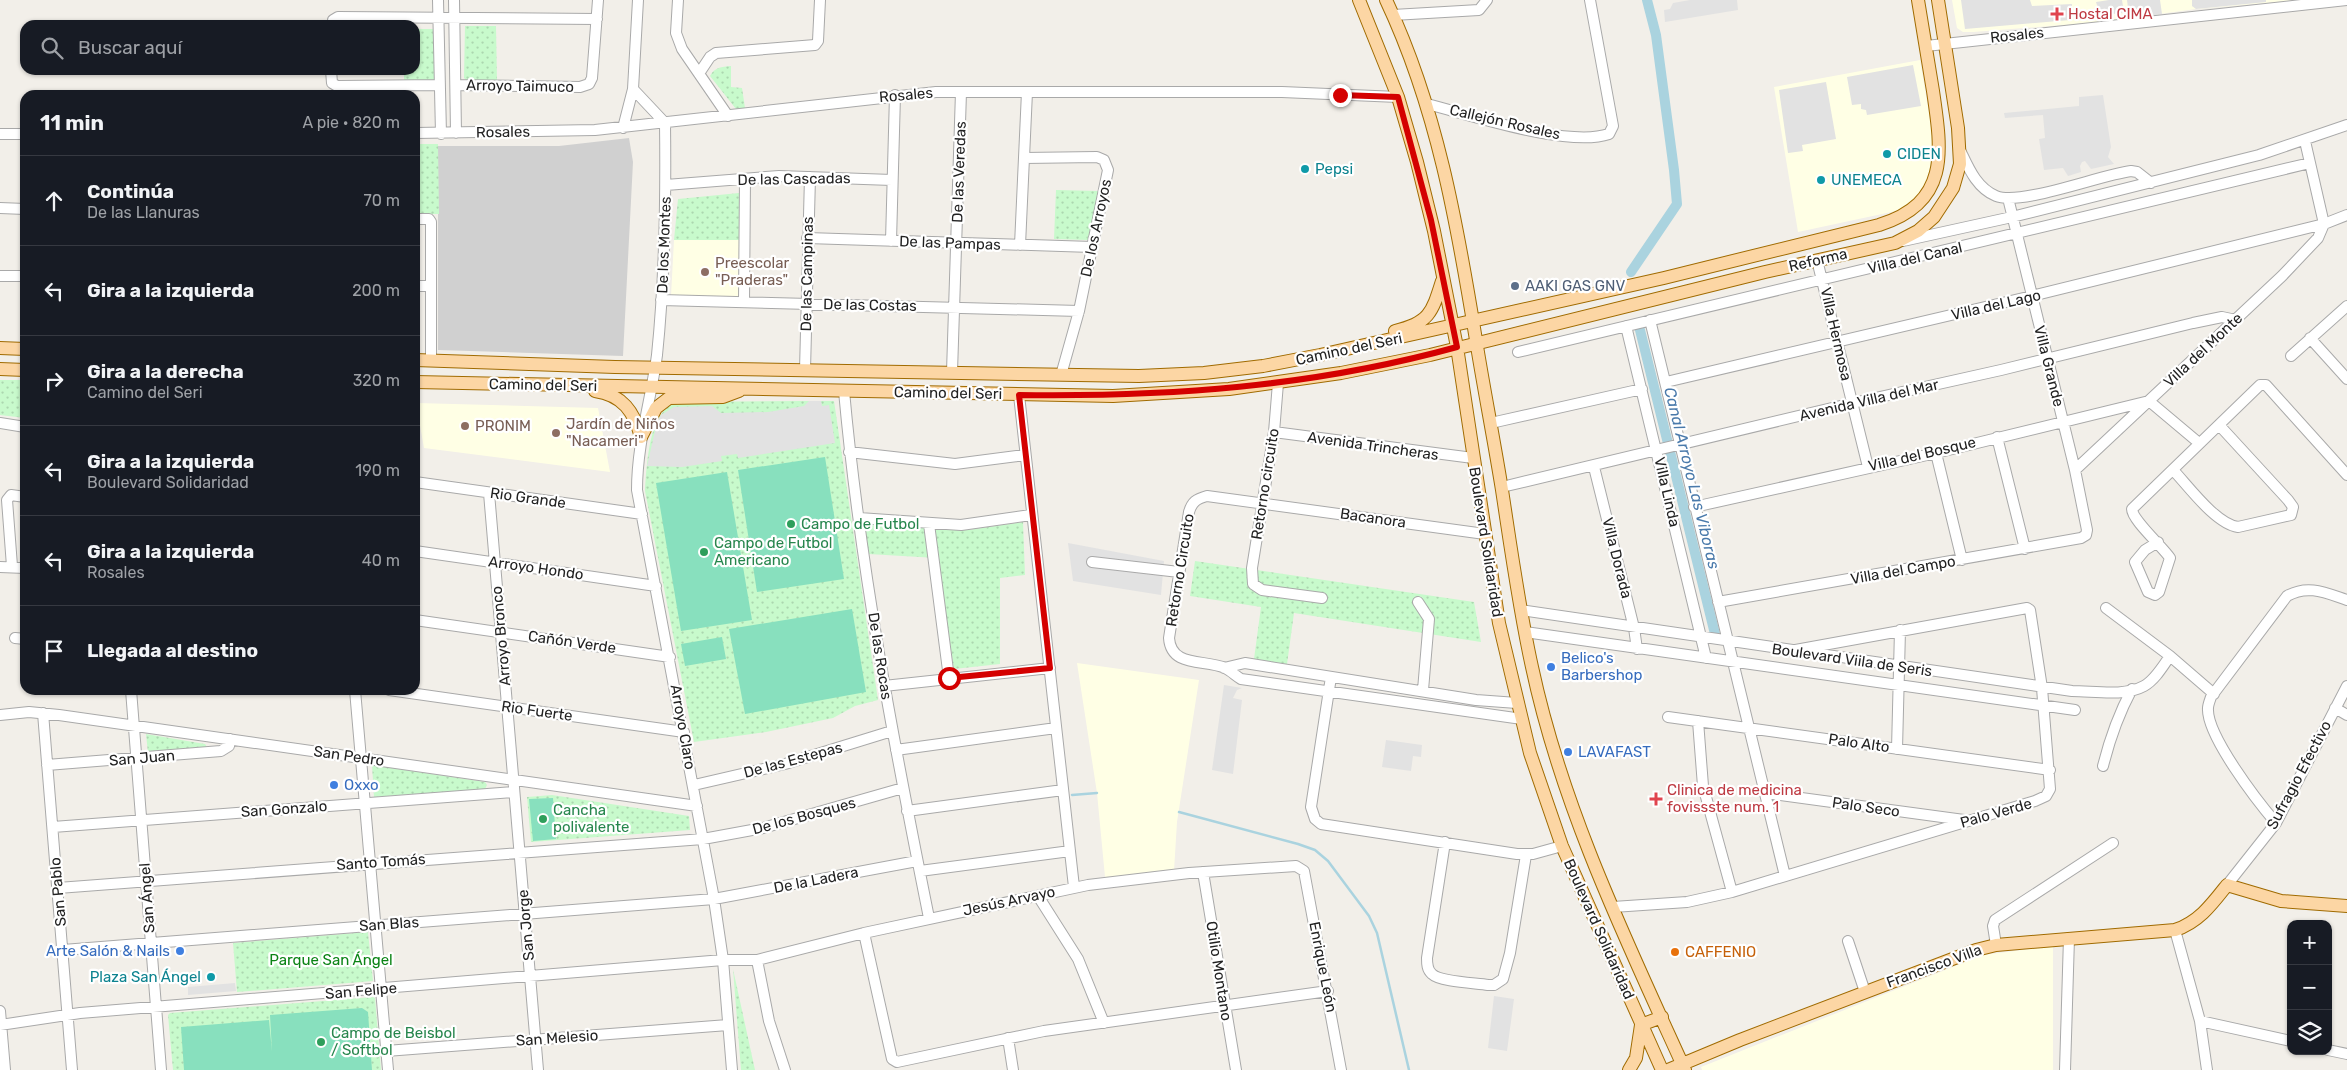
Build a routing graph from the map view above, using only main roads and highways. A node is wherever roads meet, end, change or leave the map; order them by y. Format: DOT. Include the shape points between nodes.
graph roads {
  1 [pos="1358,0"];
  2 [pos="1386,0"];
  3 [pos="1918,0"];
  4 [pos="1938,0"];
  5 [pos="1760,255"];
  6 [pos="1765,272"];
  7 [pos="1443,279"];
  8 [pos="1473,322"];
  9 [pos="1452,326"];
  10 [pos="1476,343"];
  11 [pos="1457,347"];
  12 [pos="0,348"];
  13 [pos="20,349"];
  14 [pos="1320,355"];
  15 [pos="420,360"];
  16 [pos="0,369"];
  17 [pos="20,370"];
  18 [pos="420,382"];
  19 [pos="554,386"];
  20 [pos="743,389"];
  21 [pos="2347,906"];
  22 [pos="1662,1017"];
  23 [pos="1641,1025"];
  24 [pos="1684,1066"];
  25 [pos="1629,1070"];
  26 [pos="1662,1070"];
  27 [pos="1668,1070"];
  1 -- 7 [label="main road, Boulevard Solidaridad" via="1398,97 1417,162"];
  2 -- 8 [label="main road, Boulevard Solidaridad" via="1427,104 1454,212"];
  3 -- 5 [label="main road, Reforma" via="1940,148 1936,174 1925,198 1912,211 1892,221"];
  4 -- 6 [label="main road, Reforma" via="1960,152 1958,173 1947,200 1929,222 1895,243"];
  5 -- 6 [label="main road"];
  5 -- 8 [label="main road, Reforma"];
  6 -- 10 [label="main road, Reforma"];
  7 -- 9 [label="main road, Boulevard Solidaridad"];
  7 -- 14 [label="main road" via="1430,314 1421,323 1353,340"];
  8 -- 9 [label="main road, Camino del Seri"];
  8 -- 10 [label="main road, Boulevard Solidaridad"];
  9 -- 11 [label="main road, Boulevard Solidaridad"];
  9 -- 14 [label="main road, Camino del Seri"];
  10 -- 11 [label="main road, Camino del Seri"];
  10 -- 22 [label="main road, Boulevard Solidaridad" via="1525,632 1552,746 1613,908"];
  11 -- 20 [label="main road, Camino del Seri" via="1378,366 1278,383 1112,396"];
  11 -- 23 [label="main road, Boulevard Solidaridad" via="1497,614 1517,703 1562,846"];
  12 -- 13 [label="main road"];
  14 -- 15 [label="main road, Camino del Seri" via="1263,366 1139,376 654,368"];
  16 -- 17 [label="main road"];
  18 -- 19 [label="main road, Camino del Seri"];
  19 -- 20 [label="main road, Camino del Seri"];
  19 -- 20 [label="main road" via="601,392 618,398 634,415 641,437 656,408 669,398 723,397"];
  21 -- 24 [label="main road, Francisco Villa" via="2281,901 2227,885 2202,916 2188,926 2175,930 1996,945 1960,955"];
  22 -- 23 [label="main road"];
  22 -- 24 [label="main road, Boulevard Solidaridad"];
  23 -- 25 [label="main road" via="1636,1058"];
  23 -- 26 [label="main road, Boulevard Solidaridad"];
  24 -- 27 [label="main road, Francisco Villa"];
}
